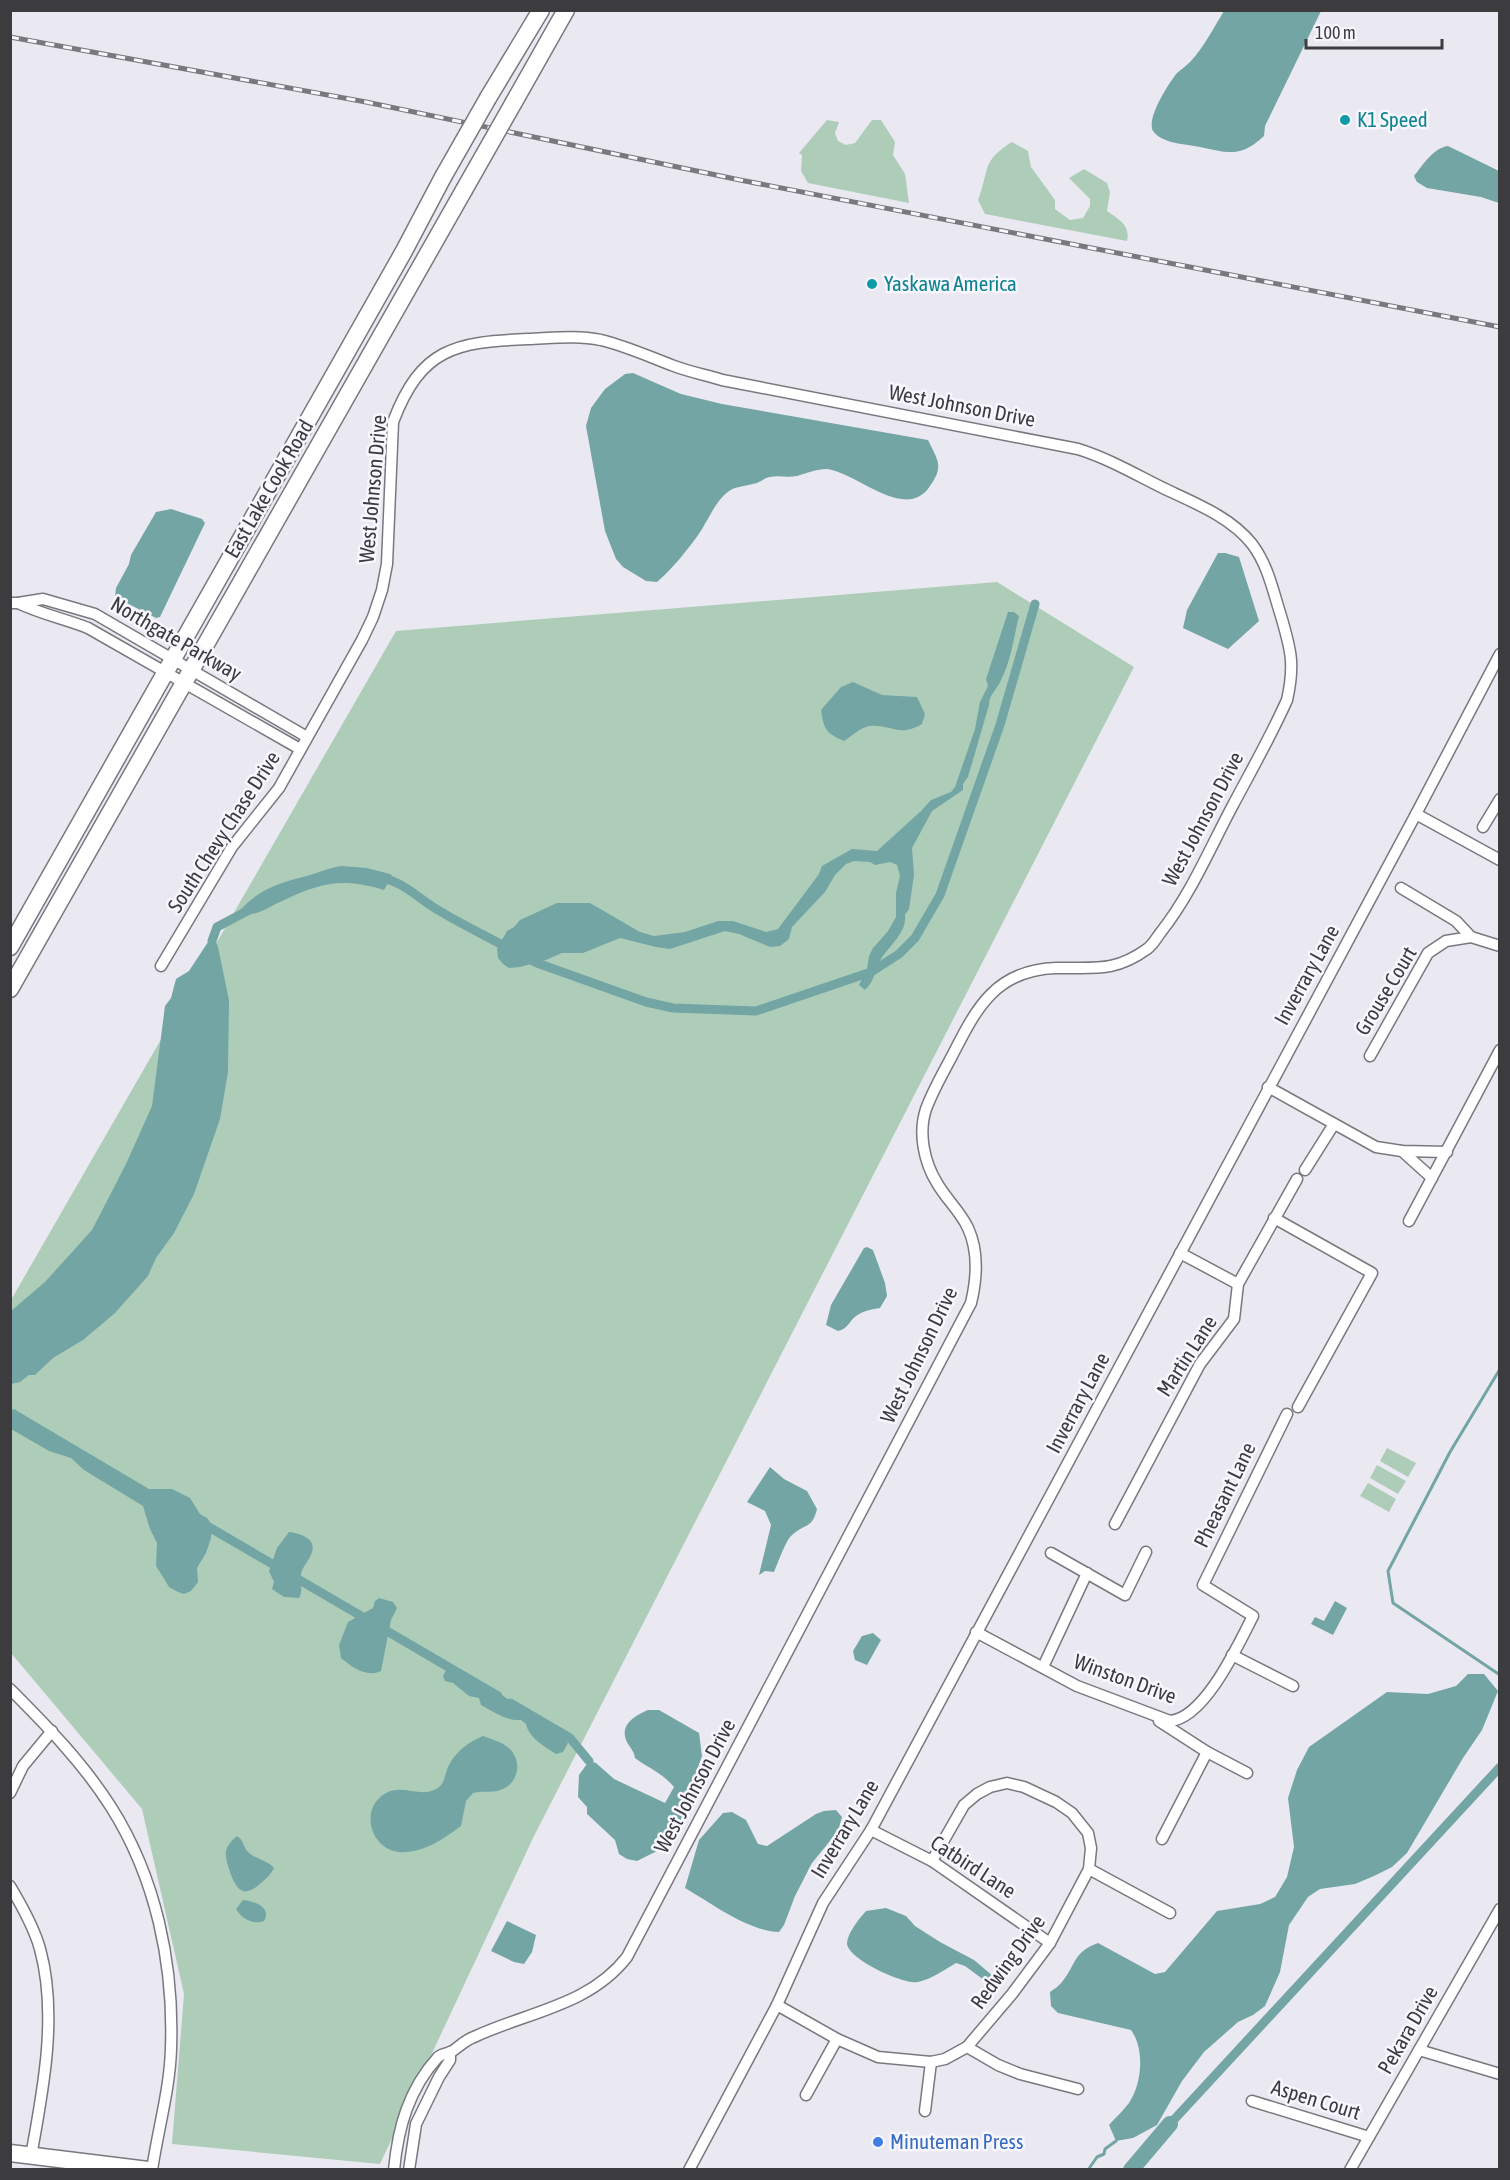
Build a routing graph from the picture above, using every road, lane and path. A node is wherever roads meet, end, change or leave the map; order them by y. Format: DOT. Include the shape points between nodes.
graph roads {
  1 [pos="541,10"];
  2 [pos="566,10"];
  3 [pos="14,603"];
  4 [pos="1500,654"];
  5 [pos="170,666"];
  6 [pos="188,677"];
  7 [pos="307,737"];
  8 [pos="300,749"];
  9 [pos="1500,799"];
  10 [pos="1416,814"];
  11 [pos="1483,827"];
  12 [pos="1500,860"];
  13 [pos="1401,888"];
  14 [pos="1471,937"];
  15 [pos="1500,946"];
  16 [pos="10,947"];
  17 [pos="161,966"];
  18 [pos="10,989"];
  19 [pos="1500,1050"];
  20 [pos="1370,1056"];
  21 [pos="1268,1087"];
  22 [pos="1335,1124"];
  23 [pos="1402,1151"];
  24 [pos="1447,1152"];
  25 [pos="1432,1178"];
  26 [pos="1274,1218"];
  27 [pos="1409,1221"];
  28 [pos="1180,1253"];
  29 [pos="1238,1284"];
  30 [pos="1298,1407"];
  31 [pos="1287,1414"];
  32 [pos="1115,1524"];
  33 [pos="1146,1552"];
  34 [pos="1051,1553"];
  35 [pos="1087,1573"];
  36 [pos="1253,1616"];
  37 [pos="976,1632"];
  38 [pos="1232,1654"];
  39 [pos="1043,1667"];
  40 [pos="1293,1686"];
  41 [pos="10,1689"];
  42 [pos="1141,1710"];
  43 [pos="52,1731"];
  44 [pos="1207,1752"];
  45 [pos="1247,1773"];
  46 [pos="10,1792"];
  47 [pos="871,1830"];
  48 [pos="1162,1839"];
  49 [pos="932,1861"];
  50 [pos="1089,1869"];
  51 [pos="10,1886"];
  52 [pos="1500,1909"];
  53 [pos="1170,1913"];
  54 [pos="1050,1944"];
  55 [pos="777,2005"];
  56 [pos="837,2039"];
  57 [pos="967,2047"];
  58 [pos="1419,2050"];
  59 [pos="450,2052"];
  60 [pos="931,2062"];
  61 [pos="1500,2074"];
  62 [pos="1078,2089"];
  63 [pos="806,2095"];
  64 [pos="1252,2101"];
  65 [pos="925,2112"];
  66 [pos="1369,2137"];
  67 [pos="10,2153"];
  68 [pos="31,2156"];
  69 [pos="150,2169"];
  70 [pos="394,2169"];
  71 [pos="409,2169"];
  72 [pos="689,2169"];
  73 [pos="1350,2169"];
  1 -- 5 [label="main road, East Lake Cook Road, bridge" via="443,177"];
  2 -- 6 [label="main road, East Lake Cook Road, bridge"];
  3 -- 5 [label="street, Northgate Parkway" via="88,628"];
  3 -- 5 [label="street, Northgate Parkway" via="43,599 95,614"];
  4 -- 10 [label="street, Inverrary Lane"];
  5 -- 6 [label="street, Northgate Parkway"];
  5 -- 6 [label="street, Northgate Parkway"];
  5 -- 16 [label="main road, East Lake Cook Road"];
  6 -- 7 [label="street, Northgate Parkway"];
  6 -- 8 [label="street, Northgate Parkway"];
  6 -- 18 [label="main road, East Lake Cook Road"];
  7 -- 8 [label="street, West Johnson Drive"];
  7 -- 59 [label="street, West Johnson Drive" via="362,640 382,590 387,564 393,422 401,400 420,371 434,359 467,344 494,340 580,336 601,340 722,380 1044,441 1100,456 1218,515 1251,543 1266,568 1292,663 1282,711 1178,910 1149,947 1106,968 1040,970 1004,983 979,1006 930,1097 923,1145 936,1183 969,1231 976,1259 971,1303 627,1957 600,1984 581,1996 472,2037"];
  8 -- 17 [label="street, South Chevy Chase Drive" via="279,788 232,847"];
  9 -- 11 [label="street"];
  10 -- 12 [label="street"];
  10 -- 21 [label="street, Inverrary Lane"];
  13 -- 14 [label="street" via="1456,921"];
  14 -- 15 [label="street"];
  14 -- 20 [label="street, Grouse Court" via="1446,941 1428,953"];
  19 -- 24 [label="street"];
  21 -- 22 [label="street"];
  21 -- 28 [label="street, Inverrary Lane"];
  22 -- 23 [label="street" via="1376,1147"];
  22 -- 26 [label="street, Martin Lane"];
  23 -- 24 [label="street"];
  23 -- 25 [label="street"];
  24 -- 25 [label="street"];
  25 -- 27 [label="street"];
  26 -- 29 [label="street, Martin Lane"];
  26 -- 30 [label="street" via="1372,1273"];
  28 -- 29 [label="street"];
  28 -- 37 [label="street, Inverrary Lane"];
  29 -- 32 [label="street, Martin Lane" via="1234,1319 1200,1364"];
  31 -- 36 [label="street, Pheasant Lane" via="1203,1585"];
  33 -- 35 [label="street" via="1125,1595"];
  34 -- 35 [label="street"];
  35 -- 39 [label="street"];
  36 -- 38 [label="street, Winston Drive"];
  37 -- 39 [label="street, Winston Drive"];
  37 -- 47 [label="street, Inverrary Lane"];
  38 -- 40 [label="street"];
  38 -- 42 [label="street, Winston Drive" via="1219,1679 1188,1714 1170,1721"];
  39 -- 42 [label="street, Winston Drive" via="1077,1686"];
  41 -- 43 [label="street"];
  42 -- 44 [label="street"];
  43 -- 46 [label="street" via="23,1766"];
  43 -- 69 [label="street" via="111,1808 144,1872 160,1927 168,1973 171,2049"];
  44 -- 45 [label="street"];
  44 -- 48 [label="street"];
  47 -- 49 [label="street, Catbird Lane"];
  47 -- 55 [label="street, Inverrary Lane" via="823,1903"];
  49 -- 50 [label="street, Redwing Drive" via="964,1805 990,1787 1007,1783 1024,1787 1072,1813 1088,1833"];
  49 -- 54 [label="street, Catbird Lane"];
  50 -- 53 [label="street"];
  50 -- 54 [label="street, Redwing Drive"];
  51 -- 68 [label="street" via="40,1948 48,2001 42,2097"];
  52 -- 58 [label="street, Pekara Drive"];
  54 -- 57 [label="street, Redwing Drive"];
  55 -- 56 [label="street, Redwing Drive"];
  55 -- 72 [label="street, Inverrary Lane"];
  56 -- 60 [label="street, Redwing Drive" via="878,2057"];
  56 -- 63 [label="street"];
  57 -- 60 [label="street, Redwing Drive"];
  57 -- 62 [label="street" via="1020,2074"];
  58 -- 61 [label="street"];
  58 -- 66 [label="street, Pekara Drive"];
  59 -- 70 [label="street, West Johnson Drive" via="433,2062 412,2097 399,2134"];
  59 -- 71 [label="street" via="450,2060 416,2124"];
  60 -- 65 [label="street"];
  64 -- 66 [label="street, Aspen Court"];
  66 -- 73 [label="street, Pekara Drive"];
  67 -- 68 [label="main road"];
  68 -- 69 [label="main road"];
}
